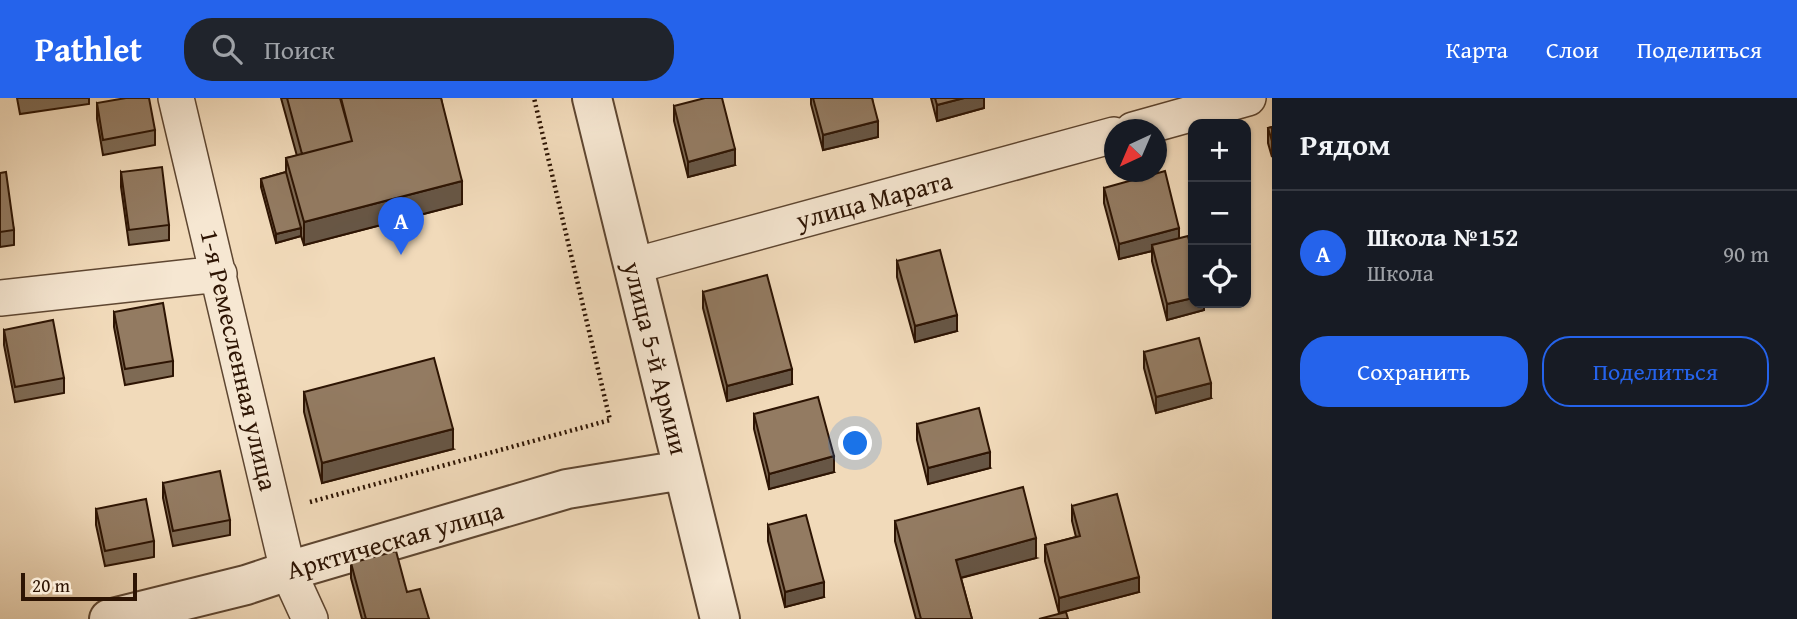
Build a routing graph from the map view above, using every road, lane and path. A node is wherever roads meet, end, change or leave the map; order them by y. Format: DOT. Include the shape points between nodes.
graph roads {
  1 [pos="176,98"];
  2 [pos="534,98"];
  3 [pos="592,98"];
  4 [pos="1248,98"];
  5 [pos="1167,121"];
  6 [pos="1104,138"];
  7 [pos="633,266"];
  8 [pos="219,274"];
  9 [pos="0,298"];
  10 [pos="683,470"];
  11 [pos="275,511"];
  12 [pos="288,571"];
  13 [pos="109,619"];
  14 [pos="310,619"];
  15 [pos="720,619"];
  1 -- 8 [label="street, 1-я Ремесленная улица"];
  2 -- 11 [label="path" via="610,421"];
  3 -- 7 [label="street, улица 5-й Армии"];
  4 -- 5 [label="street"];
  6 -- 7 [label="street, улица Марата"];
  7 -- 10 [label="street, улица 5-й Армии"];
  8 -- 9 [label="street"];
  8 -- 11 [label="street, 1-я Ремесленная улица"];
  10 -- 12 [label="street, Арктическая улица" via="567,489"];
  10 -- 15 [label="street, улица 5-й Армии"];
  11 -- 12 [label="street, 1-я Ремесленная улица"];
  12 -- 13 [label="street, Арктическая улица"];
  12 -- 14 [label="street, 1-я Ремесленная улица"];
}
